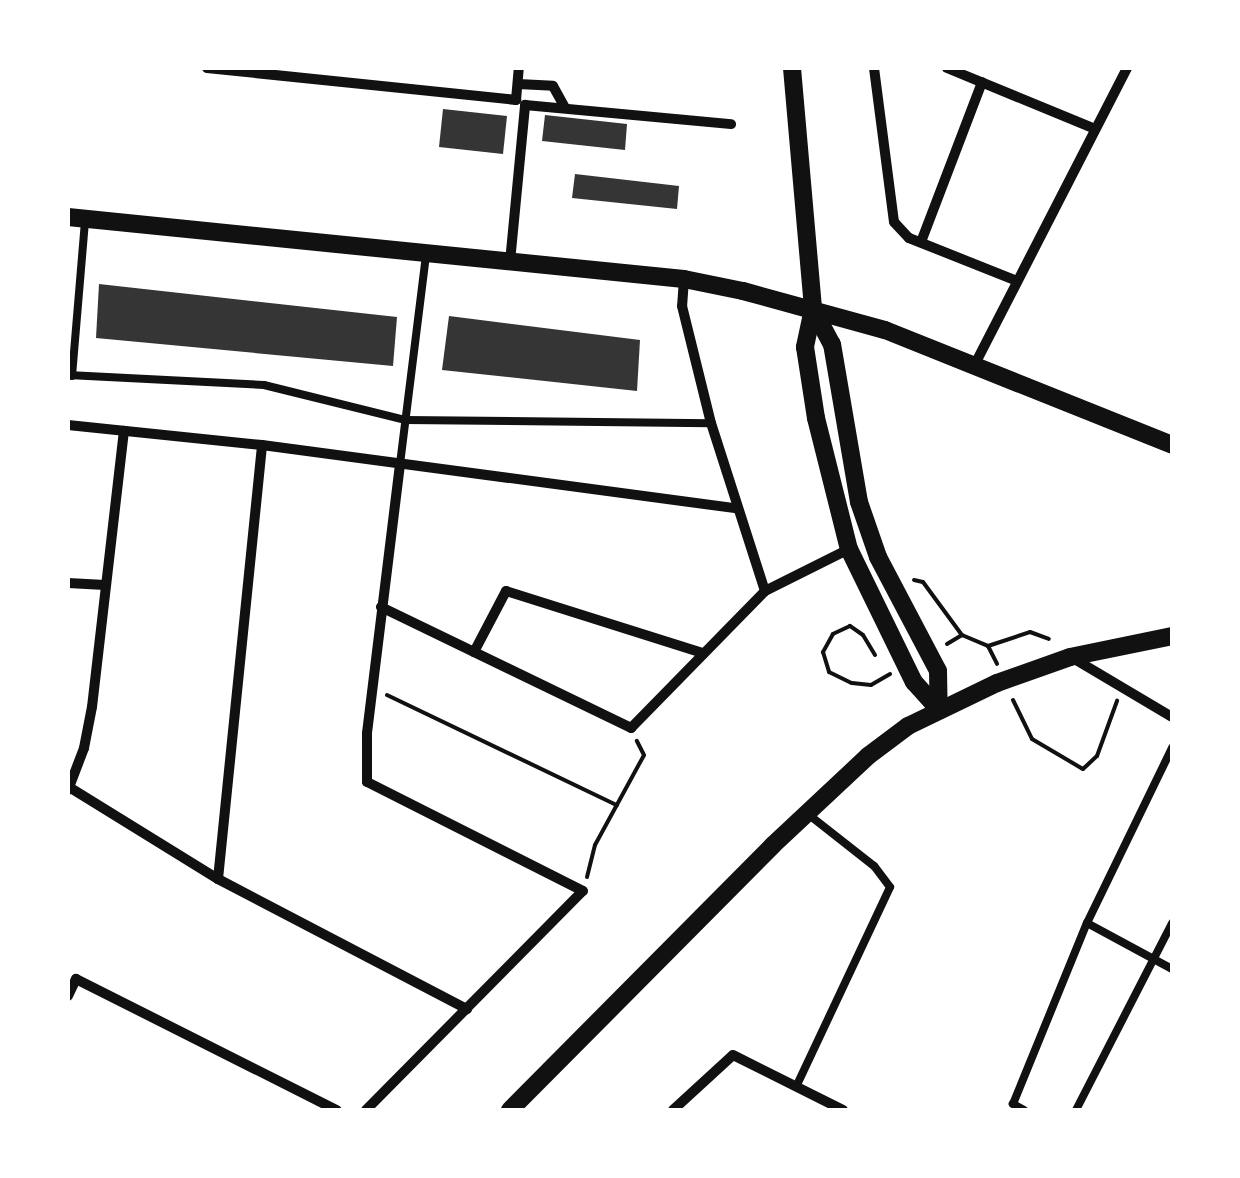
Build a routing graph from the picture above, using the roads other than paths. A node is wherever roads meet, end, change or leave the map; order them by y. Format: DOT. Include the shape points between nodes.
graph roads {
  1 [pos="206,68"];
  2 [pos="519,68"];
  3 [pos="792,68"];
  4 [pos="874,68"];
  5 [pos="948,68"];
  6 [pos="1127,68"];
  7 [pos="982,82"];
  8 [pos="518,84"];
  9 [pos="565,108"];
  10 [pos="730,124"];
  11 [pos="1095,129"];
  12 [pos="76,218"];
  13 [pos="921,242"];
  14 [pos="427,254"];
  15 [pos="510,262"];
  16 [pos="684,280"];
  17 [pos="1017,282"];
  18 [pos="813,309"];
  19 [pos="975,364"];
  20 [pos="70,376"];
  21 [pos="405,420"];
  22 [pos="712,423"];
  23 [pos="68,425"];
  24 [pos="124,430"];
  25 [pos="262,445"];
  26 [pos="1172,446"];
  27 [pos="400,464"];
  28 [pos="736,508"];
  29 [pos="849,548"];
  30 [pos="68,583"];
  31 [pos="105,584"];
  32 [pos="765,591"];
  33 [pos="381,607"];
  34 [pos="1172,636"];
  35 [pos="474,652"];
  36 [pos="704,653"];
  37 [pos="1070,657"];
  38 [pos="939,710"];
  39 [pos="1172,717"];
  40 [pos="1172,748"];
  41 [pos="68,789"];
  42 [pos="808,814"];
  43 [pos="218,879"];
  44 [pos="1087,923"];
  45 [pos="1172,923"];
  46 [pos="1151,958"];
  47 [pos="1172,969"];
  48 [pos="68,996"];
  49 [pos="468,1010"];
  50 [pos="796,1086"];
  51 [pos="337,1110"];
  52 [pos="366,1110"];
  53 [pos="510,1110"];
  54 [pos="673,1110"];
  55 [pos="843,1110"];
  56 [pos="1024,1110"];
  57 [pos="1076,1110"];
  1 -- 8 [label="street" via="516,100"];
  2 -- 8 [label="street"];
  3 -- 18 [label="street"];
  4 -- 13 [label="street" via="894,222"];
  5 -- 7 [label="street"];
  6 -- 11 [label="street"];
  7 -- 11 [label="street"];
  7 -- 13 [label="street"];
  8 -- 9 [label="street" via="553,86"];
  9 -- 10 [label="street"];
  9 -- 15 [label="street" via="525,105"];
  11 -- 17 [label="street"];
  12 -- 14 [label="street"];
  12 -- 20 [label="lane"];
  13 -- 17 [label="street"];
  14 -- 15 [label="street"];
  14 -- 21 [label="lane"];
  15 -- 16 [label="street"];
  16 -- 18 [label="street"];
  16 -- 22 [label="street" via="682,306"];
  17 -- 19 [label="street"];
  18 -- 19 [label="street"];
  18 -- 29 [label="street" via="806,347 816,418"];
  18 -- 38 [label="street" via="832,344 859,502 878,557 938,671"];
  19 -- 26 [label="street"];
  20 -- 21 [label="lane" via="264,385"];
  21 -- 22 [label="lane"];
  21 -- 27 [label="lane"];
  22 -- 28 [label="street"];
  23 -- 24 [label="street"];
  24 -- 25 [label="street"];
  24 -- 31 [label="street"];
  25 -- 27 [label="street"];
  25 -- 43 [label="street"];
  27 -- 28 [label="street"];
  27 -- 33 [label="street"];
  28 -- 32 [label="street"];
  29 -- 32 [label="street"];
  29 -- 38 [label="street" via="901,660"];
  30 -- 31 [label="street"];
  31 -- 41 [label="street" via="87,734"];
  32 -- 36 [label="street"];
  33 -- 35 [label="street"];
  33 -- 49 [label="street" via="367,782 583,892"];
  34 -- 37 [label="street"];
  35 -- 36 [label="street" via="506,592"];
  35 -- 36 [label="street" via="631,728"];
  37 -- 38 [label="street"];
  37 -- 39 [label="street"];
  38 -- 42 [label="street" via="868,756"];
  40 -- 44 [label="lane"];
  41 -- 43 [label="street"];
  42 -- 50 [label="lane" via="874,866 890,887"];
  42 -- 53 [label="street"];
  43 -- 49 [label="street"];
  44 -- 46 [label="lane"];
  44 -- 56 [label="lane" via="1013,1104"];
  45 -- 46 [label="lane"];
  46 -- 47 [label="lane"];
  46 -- 57 [label="lane"];
  48 -- 51 [label="street" via="76,979"];
  49 -- 52 [label="street"];
  50 -- 54 [label="street" via="734,1055"];
  50 -- 55 [label="street"];
}
